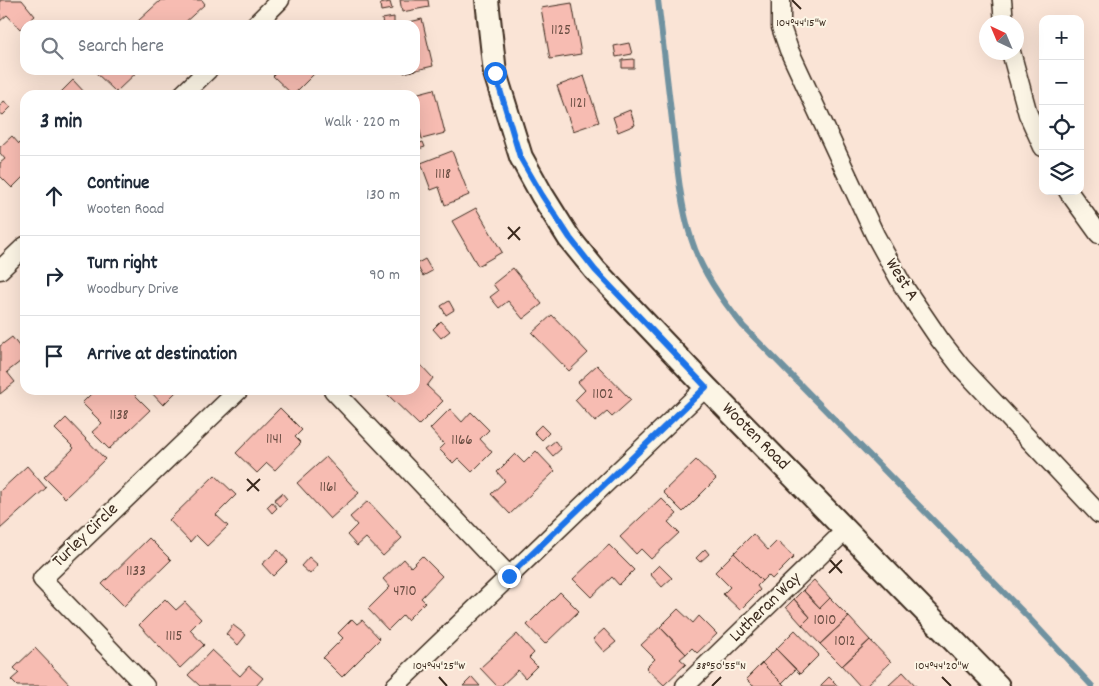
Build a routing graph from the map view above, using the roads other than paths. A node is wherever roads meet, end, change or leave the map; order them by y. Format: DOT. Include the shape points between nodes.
graph roads {
  1 [pos="280,0"];
  2 [pos="487,0"];
  3 [pos="781,0"];
  4 [pos="1002,0"];
  5 [pos="1003,15"];
  6 [pos="259,20"];
  7 [pos="1013,60"];
  8 [pos="203,75"];
  9 [pos="187,90"];
  10 [pos="1039,138"];
  11 [pos="1071,195"];
  12 [pos="1099,234"];
  13 [pos="20,251"];
  14 [pos="0,270"];
  15 [pos="706,387"];
  16 [pos="234,395"];
  17 [pos="338,395"];
  18 [pos="1099,514"];
  19 [pos="847,529"];
  20 [pos="509,576"];
  21 [pos="145,686"];
  22 [pos="395,686"];
  23 [pos="685,686"];
  24 [pos="998,686"];
  1 -- 6 [label="street"];
  2 -- 15 [label="street, Wooten Road" via="495,73 520,157 570,238 595,270"];
  3 -- 18 [label="street, West A" via="781,27 789,50 875,235 902,284 961,367"];
  4 -- 5 [label="street"];
  7 -- 10 [label="street" via="1028,114"];
  8 -- 9 [label="street"];
  11 -- 12 [label="street"];
  13 -- 14 [label="street"];
  15 -- 19 [label="street, Wooten Road"];
  15 -- 20 [label="street"];
  16 -- 21 [label="street, Turley Circle" via="42,579"];
  17 -- 20 [label="street"];
  19 -- 23 [label="street, Lutheran Way"];
  19 -- 24 [label="street, Wooten Road"];
  20 -- 22 [label="street"];
}
